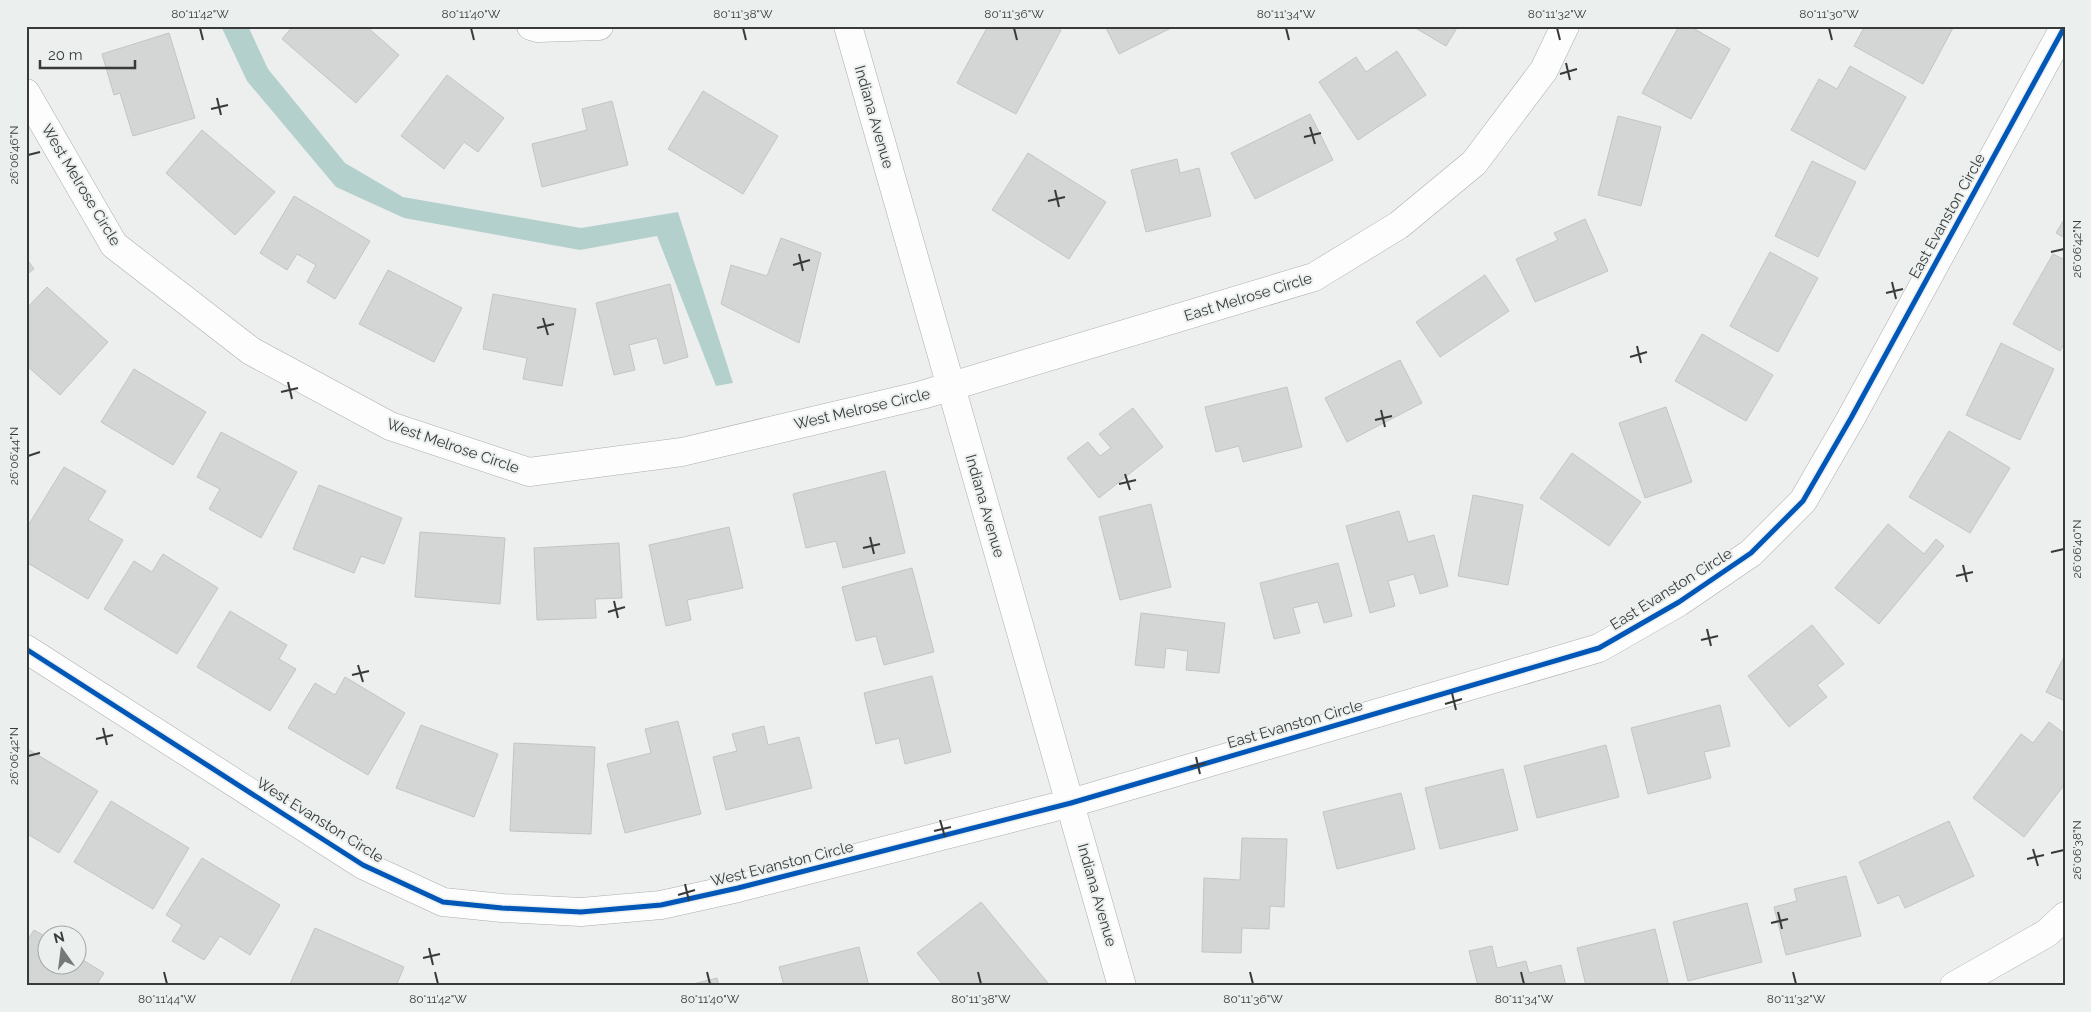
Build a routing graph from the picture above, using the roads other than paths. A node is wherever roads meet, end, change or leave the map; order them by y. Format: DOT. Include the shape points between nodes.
graph roads {
  1 [pos="531,26"];
  2 [pos="599,26"];
  3 [pos="848,26"];
  4 [pos="1565,26"];
  5 [pos="2065,26"];
  6 [pos="26,93"];
  7 [pos="952,388"];
  8 [pos="26,650"];
  9 [pos="1071,803"];
  10 [pos="2065,916"];
  11 [pos="1122,986"];
  12 [pos="1954,986"];
  1 -- 2 [label="street"];
  3 -- 7 [label="street, Indiana Avenue"];
  4 -- 7 [label="street, East Melrose Circle" via="1544,70 1474,163 1399,225 1314,277"];
  5 -- 9 [label="street, East Evanston Circle" via="1803,501 1751,553 1679,602 1598,648"];
  6 -- 7 [label="street, West Melrose Circle" via="114,245 250,351 390,426 529,472 682,452"];
  7 -- 9 [label="street, Indiana Avenue"];
  8 -- 9 [label="street, West Evanston Circle" via="363,865 443,902 581,912 661,905"];
  9 -- 11 [label="street, Indiana Avenue"];
  10 -- 12 [label="street" via="2047,932"];
}
